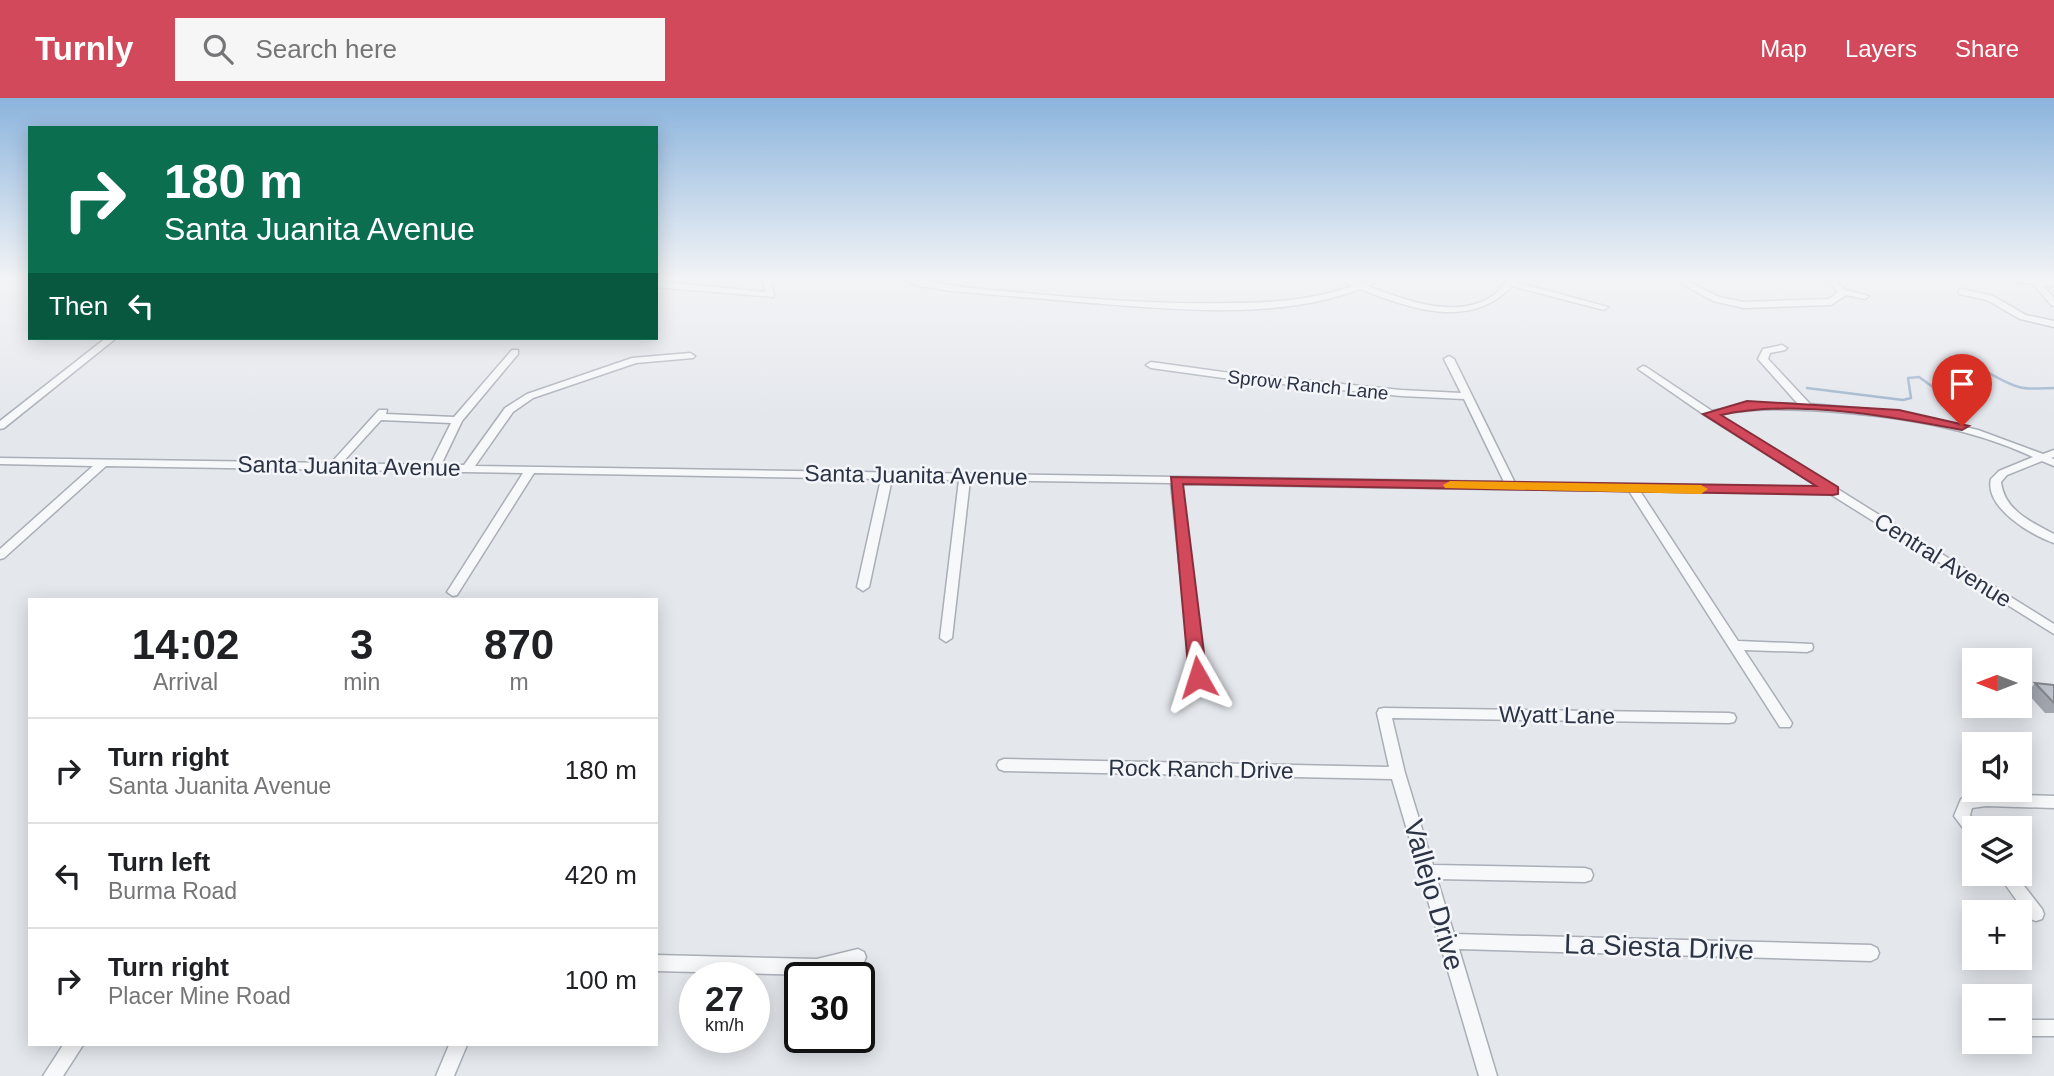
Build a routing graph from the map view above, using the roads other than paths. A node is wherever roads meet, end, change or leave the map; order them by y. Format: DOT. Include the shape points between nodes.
graph roads {
  1 [pos="109,340"];
  2 [pos="1782,348"];
  3 [pos="515,352"];
  4 [pos="691,356"];
  5 [pos="1449,359"];
  6 [pos="1151,365"];
  7 [pos="1657,365"];
  8 [pos="1466,396"];
  9 [pos="1807,407"];
  10 [pos="1710,414"];
  11 [pos="457,420"];
  12 [pos="0,426"];
  13 [pos="2048,455"];
  14 [pos="0,461"];
  15 [pos="104,462"];
  16 [pos="2054,463"];
  17 [pos="334,466"];
  18 [pos="434,468"];
  19 [pos="468,468"];
  20 [pos="531,469"];
  21 [pos="887,475"];
  22 [pos="965,476"];
  23 [pos="1176,480"];
  24 [pos="1513,487"];
  25 [pos="1633,489"];
  26 [pos="1833,491"];
  27 [pos="2054,539"];
  28 [pos="0,555"];
  29 [pos="863,587"];
  30 [pos="453,592"];
  31 [pos="2054,629"];
  32 [pos="946,638"];
  33 [pos="1734,645"];
  34 [pos="1807,647"];
  35 [pos="1198,677"];
  36 [pos="1384,713"];
  37 [pos="1729,718"];
  38 [pos="1785,723"];
  39 [pos="1004,765"];
  40 [pos="1398,773"];
  41 [pos="2054,802"];
  42 [pos="1962,816"];
  43 [pos="1430,873"];
  44 [pos="1585,875"];
  45 [pos="2015,886"];
  46 [pos="2036,914"];
  47 [pos="1446,941"];
  48 [pos="1871,953"];
  49 [pos="858,957"];
  50 [pos="658,963"];
  51 [pos="2032,1028"];
  52 [pos="2054,1028"];
  53 [pos="73,1046"];
  54 [pos="458,1046"];
  55 [pos="52,1076"];
  56 [pos="445,1076"];
  57 [pos="1488,1076"];
  1 -- 12 [label="street"];
  2 -- 9 [label="street" via="1766,351 1763,359"];
  3 -- 11 [label="street"];
  4 -- 19 [label="street" via="635,360 530,396 509,410"];
  5 -- 8 [label="street"];
  6 -- 8 [label="street, Sprow Ranch Lane" via="1196,375"];
  7 -- 10 [label="street, Central Avenue" via="1643,369"];
  8 -- 24 [label="street"];
  9 -- 10 [label="street" via="1747,405"];
  9 -- 13 [label="street" via="1938,420"];
  10 -- 26 [label="street, Central Avenue"];
  11 -- 17 [label="street" via="382,413"];
  11 -- 18 [label="street"];
  13 -- 16 [label="street"];
  13 -- 27 [label="street" via="2003,473 1994,488 2008,510"];
  14 -- 15 [label="street, Santa Juanita Avenue"];
  15 -- 17 [label="street, Santa Juanita Avenue"];
  15 -- 28 [label="street"];
  17 -- 18 [label="street, Santa Juanita Avenue"];
  18 -- 19 [label="street, Santa Juanita Avenue"];
  19 -- 20 [label="street, Santa Juanita Avenue"];
  20 -- 21 [label="street, Santa Juanita Avenue"];
  20 -- 30 [label="street"];
  21 -- 22 [label="street, Santa Juanita Avenue"];
  21 -- 29 [label="street"];
  22 -- 23 [label="street, Santa Juanita Avenue"];
  22 -- 32 [label="street"];
  23 -- 24 [label="street, Santa Juanita Avenue"];
  23 -- 35 [label="street"];
  24 -- 25 [label="street, Santa Juanita Avenue"];
  25 -- 26 [label="street, Santa Juanita Avenue"];
  25 -- 33 [label="street"];
  26 -- 31 [label="street, Central Avenue"];
  33 -- 34 [label="street"];
  33 -- 38 [label="street"];
  36 -- 37 [label="street, Wyatt Lane"];
  36 -- 40 [label="street, Vallejo Drive"];
  39 -- 40 [label="street, Rock Ranch Drive"];
  40 -- 43 [label="street, Vallejo Drive"];
  41 -- 42 [label="street" via="1966,803"];
  43 -- 44 [label="street"];
  43 -- 47 [label="street, Vallejo Drive"];
  45 -- 46 [label="street"];
  47 -- 48 [label="street, La Siesta Drive"];
  47 -- 57 [label="street, Vallejo Drive"];
  49 -- 50 [label="street" via="817,967"];
  51 -- 52 [label="street"];
  53 -- 55 [label="street"];
  54 -- 56 [label="street"];
}
